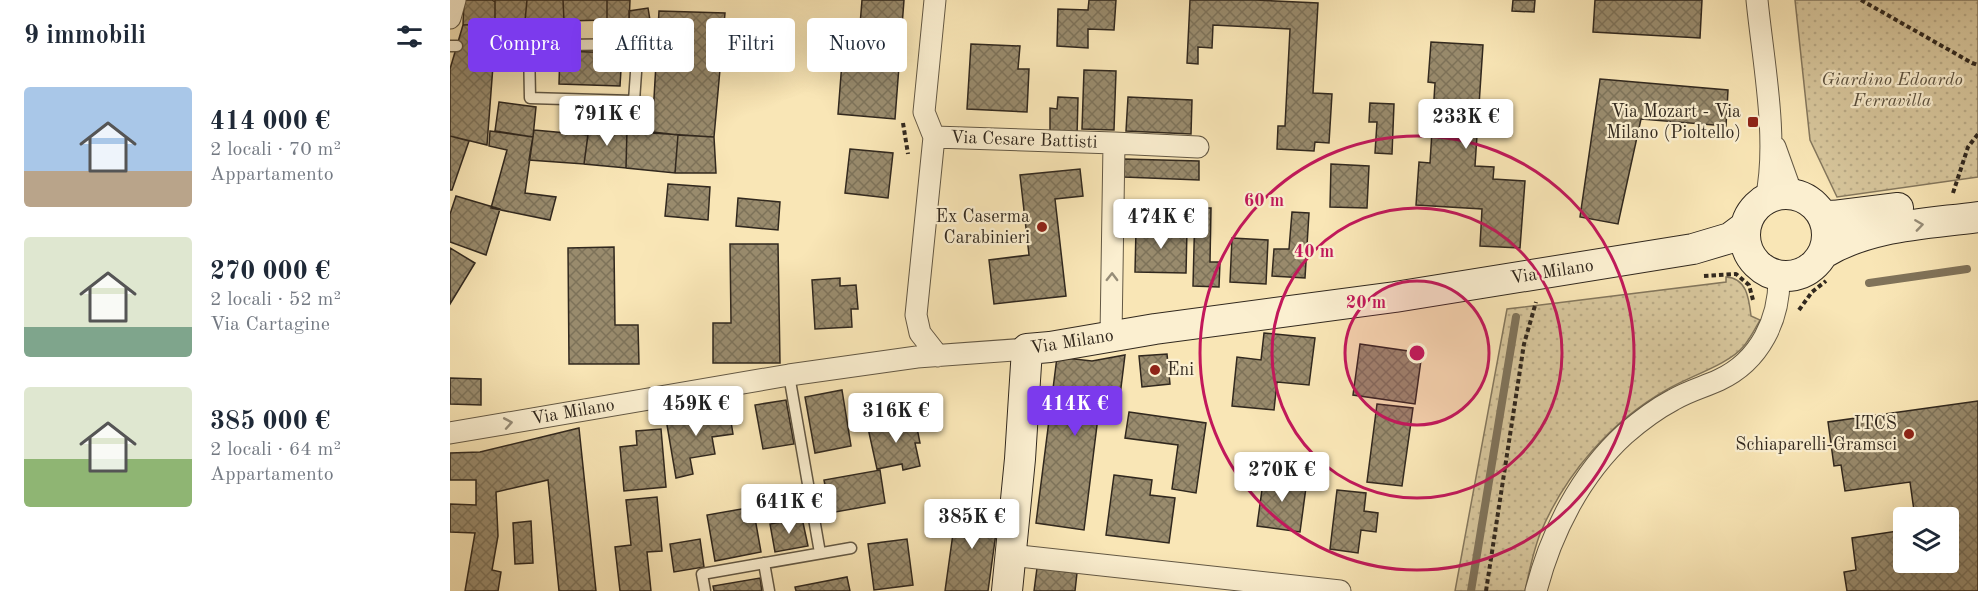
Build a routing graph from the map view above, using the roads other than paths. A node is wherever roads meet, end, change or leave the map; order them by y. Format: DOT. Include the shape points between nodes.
graph roads {
  1 [pos="935,0"];
  2 [pos="1757,0"];
  3 [pos="529,46"];
  4 [pos="1771,132"];
  5 [pos="934,137"];
  6 [pos="1114,143"];
  7 [pos="1198,147"];
  8 [pos="1799,196"];
  9 [pos="1964,198"];
  10 [pos="1766,200"];
  11 [pos="1822,215"];
  12 [pos="1978,217"];
  13 [pos="1746,226"];
  14 [pos="1752,259"];
  15 [pos="1697,263"];
  16 [pos="1825,267"];
  17 [pos="1779,276"];
  18 [pos="1111,336"];
  19 [pos="1027,349"];
  20 [pos="938,356"];
  21 [pos="789,375"];
  22 [pos="450,433"];
  23 [pos="851,548"];
  24 [pos="820,553"];
  25 [pos="1010,555"];
  26 [pos="764,563"];
  27 [pos="705,591"];
  28 [pos="769,591"];
  29 [pos="1007,591"];
  30 [pos="1340,591"];
  31 [pos="1536,591"];
  1 -- 5 [label="street" via="924,112"];
  2 -- 4 [label="street"];
  3 -- 3 [label="lane" via="638,44 634,101 530,98"];
  4 -- 8 [label="street" via="1789,186"];
  4 -- 10 [label="street"];
  5 -- 6 [label="street, Via Cesare Battisti"];
  5 -- 20 [label="street" via="916,315 920,333"];
  6 -- 7 [label="street, Via Cesare Battisti"];
  18 -- 6 [label="street, Via Cesare Battisti, one-way"];
  8 -- 10 [label="street" via="1782,194"];
  8 -- 11 [label="street" via="1814,204"];
  9 -- 11 [label="street" via="1869,213"];
  10 -- 13 [label="street" via="1753,211"];
  11 -- 16 [label="street" via="1828,234"];
  16 -- 12 [label="street, one-way" via="1847,240 1878,230"];
  13 -- 14 [label="street" via="1746,243"];
  13 -- 15 [label="street, Via Milano"];
  14 -- 15 [label="street, Via Milano"];
  14 -- 17 [label="street"];
  15 -- 18 [label="street, Via Milano" via="1395,297"];
  16 -- 17 [label="street" via="1816,264 1793,276"];
  17 -- 31 [label="street" via="1776,312 1764,339 1745,363 1719,380 1659,408 1623,436 1602,459 1575,496 1558,529"];
  18 -- 19 [label="street, Via Milano"];
  19 -- 20 [label="street, Via Milano"];
  19 -- 25 [label="street"];
  20 -- 21 [label="street, Via Milano"];
  22 -- 21 [label="street, Via Milano, one-way"];
  21 -- 24 [label="lane"];
  23 -- 24 [label="lane"];
  24 -- 26 [label="lane"];
  25 -- 29 [label="street"];
  25 -- 30 [label="street"];
  26 -- 27 [label="lane" via="702,574"];
  26 -- 28 [label="lane"];
}
